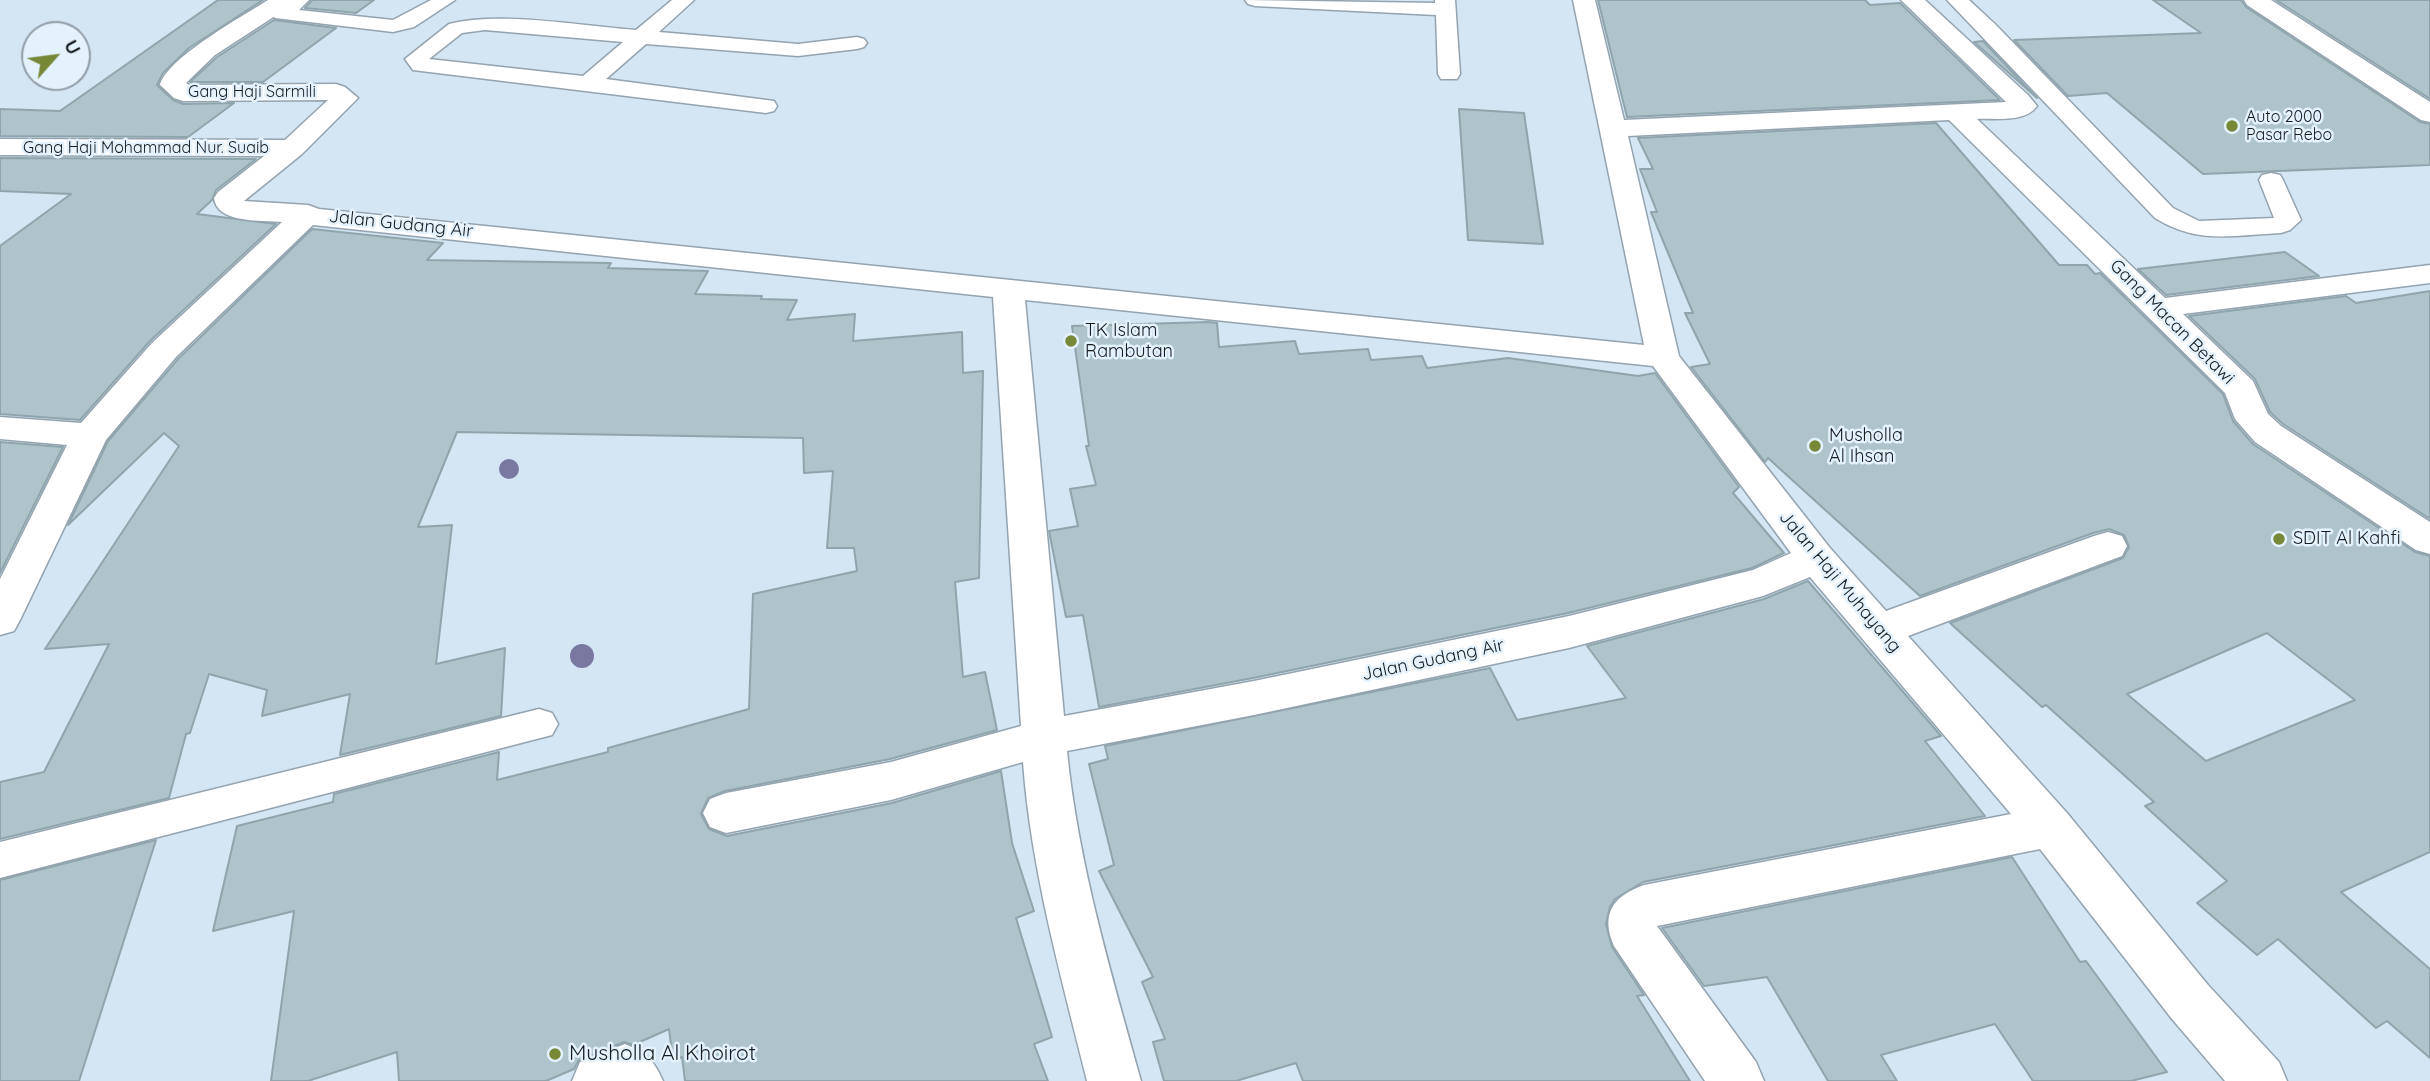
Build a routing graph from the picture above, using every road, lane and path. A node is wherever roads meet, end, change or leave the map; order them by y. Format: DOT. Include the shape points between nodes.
graph roads {
  1 [pos="284,0"];
  2 [pos="299,0"];
  3 [pos="445,0"];
  4 [pos="684,0"];
  5 [pos="1255,0"];
  6 [pos="1584,0"];
  7 [pos="1912,0"];
  8 [pos="1956,0"];
  9 [pos="2255,0"];
  10 [pos="1445,4"];
  11 [pos="641,37"];
  12 [pos="858,43"];
  13 [pos="1449,74"];
  14 [pos="588,83"];
  15 [pos="766,106"];
  16 [pos="1955,112"];
  17 [pos="2430,114"];
  18 [pos="1611,129"];
  19 [pos="0,148"];
  20 [pos="292,148"];
  21 [pos="2271,180"];
  22 [pos="308,214"];
  23 [pos="2430,274"];
  24 [pos="1008,287"];
  25 [pos="2158,307"];
  26 [pos="1663,356"];
  27 [pos="0,428"];
  28 [pos="90,435"];
  29 [pos="2430,540"];
  30 [pos="2108,546"];
  31 [pos="1816,558"];
  32 [pos="0,620"];
  33 [pos="1879,630"];
  34 [pos="539,724"];
  35 [pos="1043,738"];
  36 [pos="726,813"];
  37 [pos="2050,827"];
  38 [pos="0,860"];
  39 [pos="599,1081"];
  40 [pos="636,1081"];
  41 [pos="1114,1081"];
  42 [pos="1737,1081"];
  43 [pos="2260,1081"];
  1 -- 20 [label="street, Gang Haji Sarmili" via="205,50 173,85 183,93 342,94 344,101"];
  2 -- 3 [label="lane" via="281,13 393,26 407,23"];
  4 -- 11 [label="lane"];
  5 -- 10 [label="lane"];
  6 -- 18 [label="street, Jalan Haji Muhayang"];
  7 -- 16 [label="street" via="2024,106"];
  8 -- 21 [label="lane" via="2164,213 2182,224 2197,229 2281,225 2288,220"];
  9 -- 17 [label="street"];
  10 -- 13 [label="lane"];
  11 -- 12 [label="lane" via="799,50"];
  11 -- 14 [label="lane"];
  11 -- 14 [label="lane" via="466,25 416,59 421,65"];
  14 -- 15 [label="lane"];
  16 -- 18 [label="street"];
  16 -- 25 [label="street, Gang Macan Betawi"];
  18 -- 26 [label="street, Jalan Haji Muhayang"];
  19 -- 20 [label="street, Gang Haji Mohammad Nur. Suaib"];
  20 -- 22 [label="street" via="228,198 229,205"];
  22 -- 24 [label="street, Jalan Gudang Air"];
  22 -- 28 [label="street, Jalan Gudang Air" via="164,350"];
  23 -- 25 [label="street"];
  24 -- 26 [label="street, Jalan Gudang Air"];
  24 -- 35 [label="street"];
  25 -- 29 [label="street, Gang Macan Betawi" via="2241,389 2252,419 2268,434"];
  26 -- 31 [label="street, Jalan Haji Muhayang"];
  27 -- 28 [label="street"];
  28 -- 32 [label="street, Jalan Gudang Air"];
  30 -- 33 [label="street"];
  31 -- 33 [label="street, Jalan Haji Muhayang"];
  31 -- 35 [label="street, Jalan Gudang Air" via="1763,582 1569,632"];
  33 -- 37 [label="street, Jalan Haji Muhayang"];
  34 -- 38 [label="lane"];
  35 -- 36 [label="street, Jalan Gudang Air" via="891,781"];
  35 -- 41 [label="street" via="1050,813"];
  37 -- 42 [label="street" via="1644,907 1634,915 1632,930 1639,943"];
  37 -- 43 [label="street, Jalan Haji Muhayang" via="2190,1002"];
  39 -- 40 [label="street" via="625,1071"];
}
